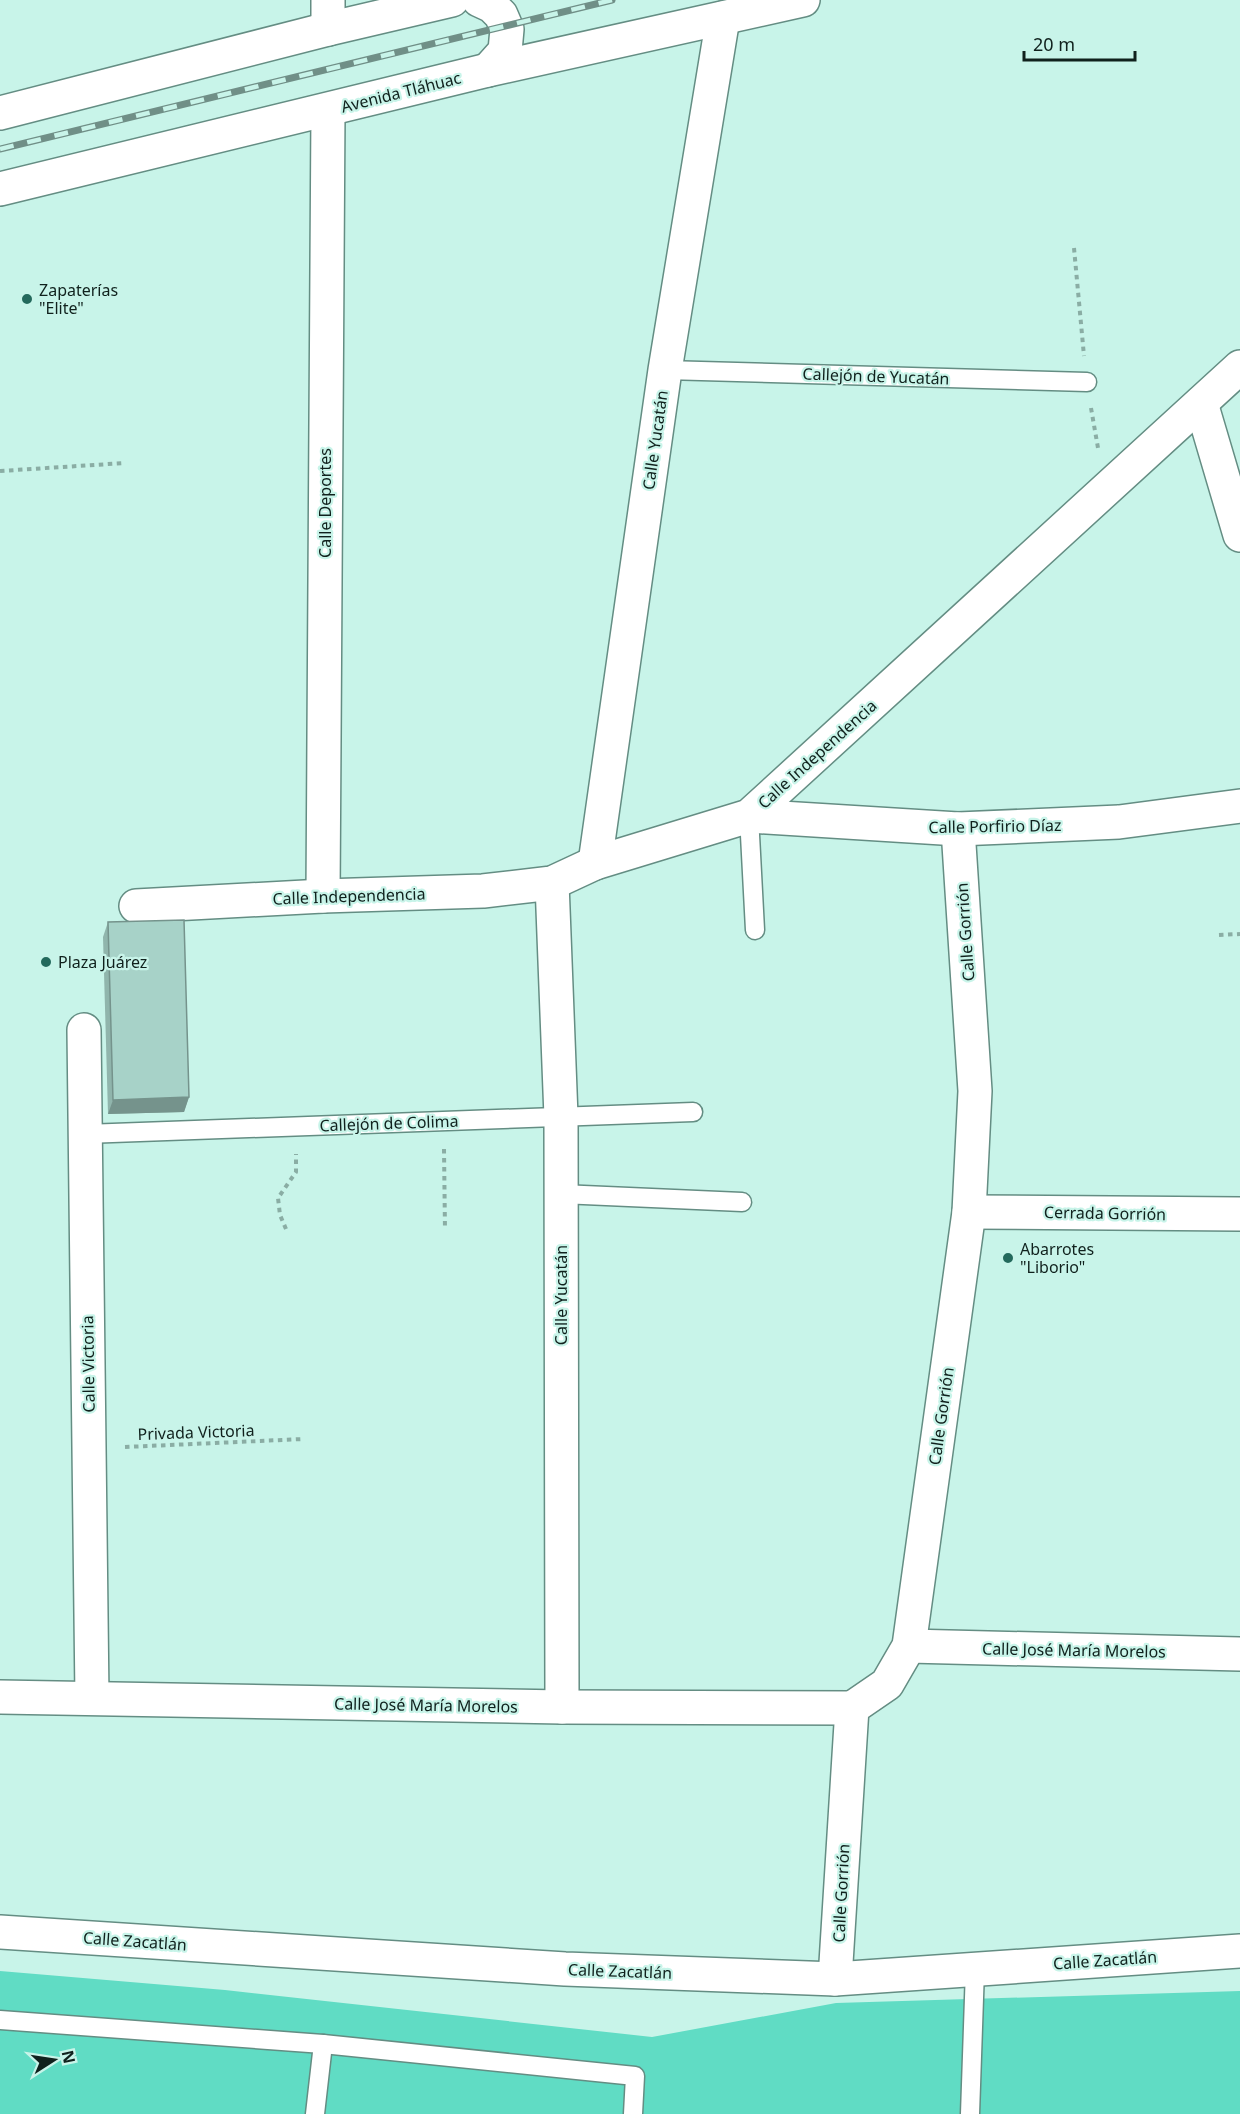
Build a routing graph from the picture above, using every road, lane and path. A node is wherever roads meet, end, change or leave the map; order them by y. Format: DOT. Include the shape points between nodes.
graph roads {
  1 [pos="452,0"];
  2 [pos="479,0"];
  3 [pos="803,0"];
  4 [pos="328,15"];
  5 [pos="723,18"];
  6 [pos="488,70"];
  7 [pos="328,110"];
  8 [pos="0,112"];
  9 [pos="0,189"];
  10 [pos="1074,248"];
  11 [pos="1240,367"];
  12 [pos="665,370"];
  13 [pos="1086,377"];
  14 [pos="1201,403"];
  15 [pos="125,463"];
  16 [pos="0,471"];
  17 [pos="1106,490"];
  18 [pos="1240,535"];
  19 [pos="1240,806"];
  20 [pos="749,816"];
  21 [pos="957,829"];
  22 [pos="595,862"];
  23 [pos="552,882"];
  24 [pos="323,896"];
  25 [pos="136,906"];
  26 [pos="755,930"];
  27 [pos="1240,934"];
  28 [pos="1219,935"];
  29 [pos="84,1030"];
  30 [pos="693,1112"];
  31 [pos="561,1117"];
  32 [pos="444,1121"];
  33 [pos="295,1126"];
  34 [pos="85,1134"];
  35 [pos="561,1194"];
  36 [pos="742,1202"];
  37 [pos="969,1212"];
  38 [pos="1240,1214"];
  39 [pos="286,1229"];
  40 [pos="445,1230"];
  41 [pos="304,1439"];
  42 [pos="89,1449"];
  43 [pos="909,1646"];
  44 [pos="1240,1654"];
  45 [pos="0,1697"];
  46 [pos="92,1698"];
  47 [pos="562,1707"];
  48 [pos="852,1708"];
  49 [pos="0,1932"];
  50 [pos="1240,1951"];
  51 [pos="975,1969"];
  52 [pos="836,1978"];
  53 [pos="0,2020"];
  54 [pos="323,2044"];
  55 [pos="315,2114"];
  56 [pos="633,2114"];
  57 [pos="970,2114"];
  1 -- 4 [label="street"];
  2 -- 6 [label="street" via="501,15 507,29 505,51"];
  3 -- 5 [label="street, Avenida Tláhuac"];
  4 -- 8 [label="street"];
  5 -- 6 [label="street, Avenida Tláhuac"];
  5 -- 12 [label="street, Calle Yucatán"];
  6 -- 7 [label="street, Avenida Tláhuac"];
  7 -- 9 [label="street, Avenida Tláhuac"];
  7 -- 24 [label="street, Calle Deportes"];
  10 -- 13 [label="path"];
  11 -- 14 [label="street, Calle Independencia"];
  12 -- 13 [label="lane, Callejón de Yucatán"];
  12 -- 22 [label="street, Calle Yucatán"];
  13 -- 17 [label="path"];
  14 -- 17 [label="street, Calle Independencia"];
  14 -- 18 [label="street"];
  15 -- 16 [label="path"];
  17 -- 20 [label="street, Calle Independencia"];
  19 -- 21 [label="street, Calle Porfirio Díaz" via="1119,822"];
  20 -- 21 [label="street, Calle Porfirio Díaz"];
  20 -- 22 [label="street, Calle Independencia"];
  20 -- 26 [label="lane"];
  21 -- 37 [label="street, Calle Gorrión" via="975,1091"];
  22 -- 23 [label="street, Calle Independencia"];
  23 -- 24 [label="street, Calle Independencia" via="483,891"];
  23 -- 31 [label="street, Calle Yucatán"];
  24 -- 25 [label="street, Calle Independencia"];
  27 -- 28 [label="path"];
  29 -- 34 [label="street, Calle Victoria"];
  30 -- 31 [label="lane, Callejón de Colima"];
  31 -- 32 [label="lane, Callejón de Colima"];
  31 -- 35 [label="street, Calle Yucatán"];
  32 -- 33 [label="lane, Callejón de Colima"];
  32 -- 40 [label="path"];
  33 -- 34 [label="lane, Callejón de Colima"];
  33 -- 39 [label="path" via="296,1172 278,1198"];
  34 -- 42 [label="street, Calle Victoria"];
  35 -- 36 [label="lane"];
  35 -- 47 [label="street, Calle Yucatán"];
  37 -- 38 [label="street, Cerrada Gorrión"];
  37 -- 43 [label="street, Calle Gorrión"];
  41 -- 42 [label="path, Privada Victoria"];
  42 -- 46 [label="street, Calle Victoria"];
  43 -- 44 [label="street, Calle José María Morelos"];
  43 -- 48 [label="street, Calle Gorrión" via="887,1683"];
  45 -- 46 [label="street, Calle José María Morelos"];
  46 -- 47 [label="street, Calle José María Morelos"];
  47 -- 48 [label="street, Calle José María Morelos"];
  48 -- 52 [label="street, Calle Gorrión"];
  49 -- 52 [label="street, Calle Zacatlán" via="564,1969"];
  50 -- 51 [label="street, Calle Zacatlán"];
  51 -- 52 [label="street, Calle Zacatlán"];
  51 -- 57 [label="lane"];
  53 -- 54 [label="lane"];
  54 -- 55 [label="lane"];
  54 -- 56 [label="lane" via="635,2076"];
}
